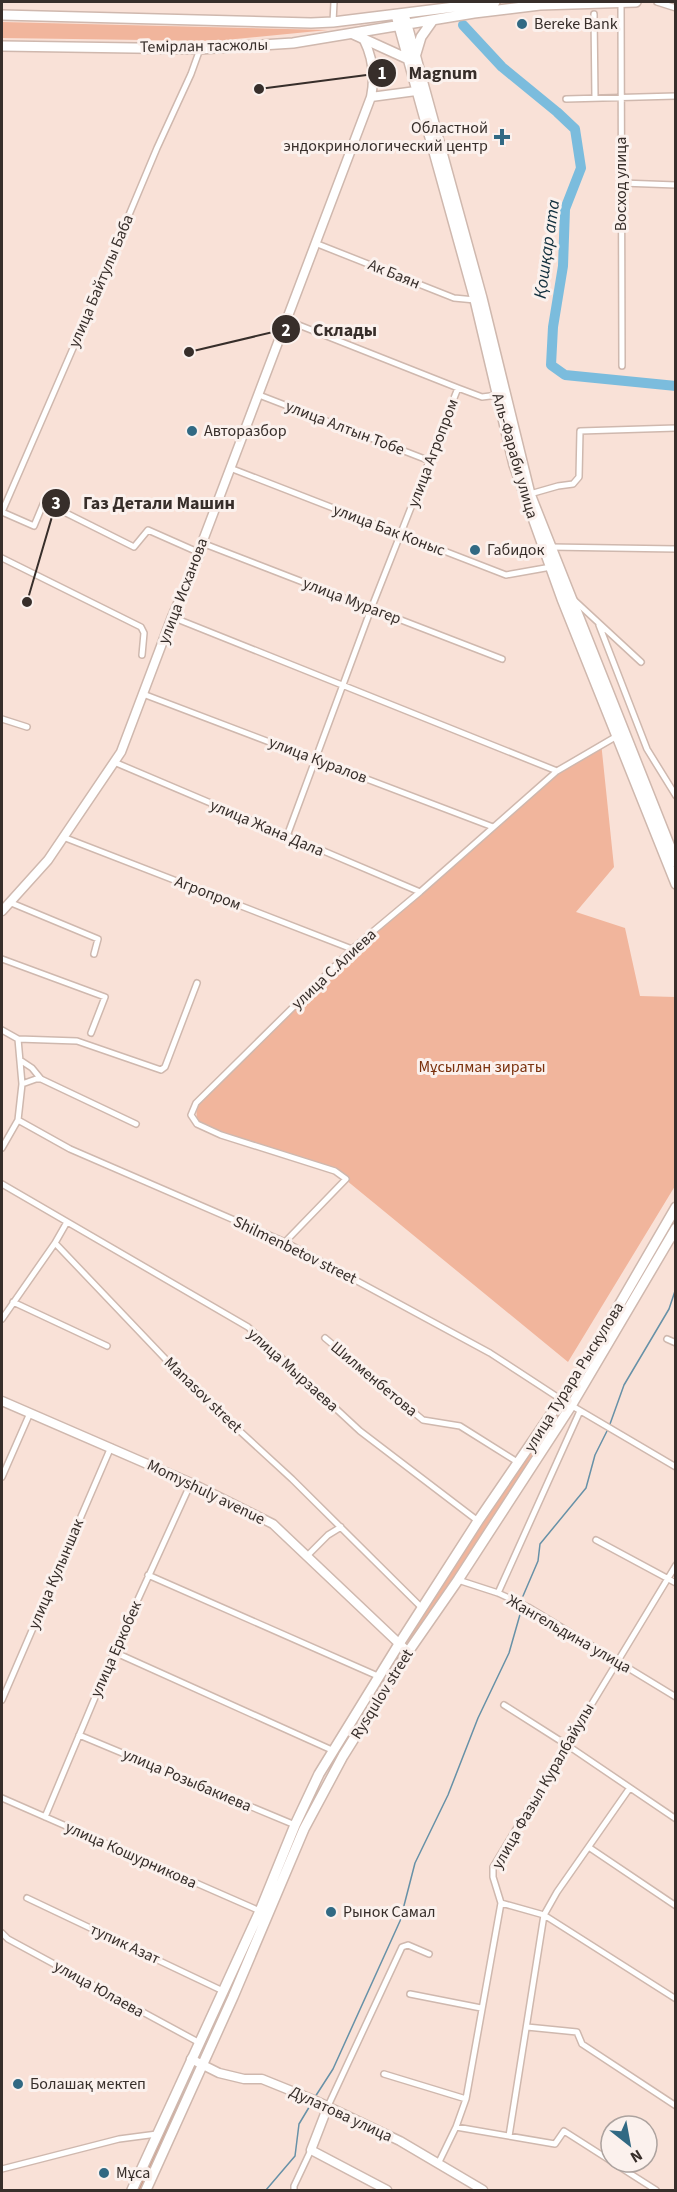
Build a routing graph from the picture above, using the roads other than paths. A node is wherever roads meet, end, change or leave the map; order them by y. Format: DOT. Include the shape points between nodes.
graph roads {
  1 [pos="334,2"];
  2 [pos="495,2"];
  3 [pos="621,2"];
  4 [pos="636,2"];
  5 [pos="657,2"];
  6 [pos="468,3"];
  7 [pos="675,8"];
  8 [pos="400,14"];
  9 [pos="2,15"];
  10 [pos="594,15"];
  11 [pos="433,20"];
  12 [pos="288,22"];
  13 [pos="333,22"];
  14 [pos="402,25"];
  15 [pos="353,34"];
  16 [pos="364,40"];
  17 [pos="289,44"];
  18 [pos="2,46"];
  19 [pos="200,49"];
  20 [pos="412,58"];
  21 [pos="416,91"];
  22 [pos="675,96"];
  23 [pos="371,97"];
  24 [pos="595,98"];
  25 [pos="566,99"];
  26 [pos="621,99"];
  27 [pos="622,183"];
  28 [pos="675,185"];
  29 [pos="315,243"];
  30 [pos="475,300"];
  31 [pos="286,320"];
  32 [pos="622,366"];
  33 [pos="458,388"];
  34 [pos="259,395"];
  35 [pos="498,395"];
  36 [pos="675,428"];
  37 [pos="430,461"];
  38 [pos="230,468"];
  39 [pos="530,494"];
  40 [pos="2,512"];
  41 [pos="401,535"];
  42 [pos="202,543"];
  43 [pos="546,547"];
  44 [pos="675,549"];
  45 [pos="200,553"];
  46 [pos="2,558"];
  47 [pos="551,567"];
  48 [pos="570,597"];
  49 [pos="371,609"];
  50 [pos="172,617"];
  51 [pos="599,625"];
  52 [pos="142,655"];
  53 [pos="502,659"];
  54 [pos="641,662"];
  55 [pos="343,686"];
  56 [pos="143,694"];
  57 [pos="2,719"];
  58 [pos="27,727"];
  59 [pos="620,735"];
  60 [pos="316,759"];
  61 [pos="114,762"];
  62 [pos="557,771"];
  63 [pos="675,796"];
  64 [pos="493,826"];
  65 [pos="287,836"];
  66 [pos="63,837"];
  67 [pos="675,862"];
  68 [pos="675,884"];
  69 [pos="420,892"];
  70 [pos="9,902"];
  71 [pos="2,911"];
  72 [pos="352,949"];
  73 [pos="94,954"];
  74 [pos="2,959"];
  75 [pos="197,983"];
  76 [pos="2,1030"];
  77 [pos="92,1033"];
  78 [pos="18,1038"];
  79 [pos="20,1060"];
  80 [pos="41,1079"];
  81 [pos="22,1084"];
  82 [pos="18,1120"];
  83 [pos="136,1124"];
  84 [pos="2,1148"];
  85 [pos="2,1184"];
  86 [pos="675,1207"];
  87 [pos="67,1222"];
  88 [pos="675,1228"];
  89 [pos="285,1242"];
  90 [pos="55,1243"];
  91 [pos="13,1302"];
  92 [pos="2,1319"];
  93 [pos="325,1338"];
  94 [pos="667,1339"];
  95 [pos="675,1343"];
  96 [pos="107,1346"];
  97 [pos="562,1400"];
  98 [pos="2,1401"];
  99 [pos="571,1406"];
  100 [pos="580,1411"];
  101 [pos="30,1413"];
  102 [pos="111,1447"];
  103 [pos="519,1463"];
  104 [pos="675,1467"];
  105 [pos="2,1477"];
  106 [pos="191,1483"];
  107 [pos="478,1521"];
  108 [pos="341,1527"];
  109 [pos="596,1540"];
  110 [pos="465,1542"];
  111 [pos="307,1556"];
  112 [pos="675,1565"];
  113 [pos="148,1575"];
  114 [pos="667,1578"];
  115 [pos="458,1580"];
  116 [pos="675,1583"];
  117 [pos="498,1593"];
  118 [pos="422,1608"];
  119 [pos="399,1644"];
  120 [pos="114,1652"];
  121 [pos="408,1652"];
  122 [pos="617,1660"];
  123 [pos="380,1677"];
  124 [pos="675,1697"];
  125 [pos="2,1700"];
  126 [pos="504,1705"];
  127 [pos="79,1735"];
  128 [pos="567,1745"];
  129 [pos="334,1750"];
  130 [pos="320,1774"];
  131 [pos="331,1778"];
  132 [pos="629,1789"];
  133 [pos="2,1798"];
  134 [pos="45,1817"];
  135 [pos="675,1820"];
  136 [pos="295,1826"];
  137 [pos="590,1848"];
  138 [pos="27,1898"];
  139 [pos="501,1903"];
  140 [pos="675,1906"];
  141 [pos="260,1911"];
  142 [pos="544,1915"];
  143 [pos="2,1933"];
  144 [pos="429,1954"];
  145 [pos="223,1991"];
  146 [pos="410,1994"];
  147 [pos="675,1999"];
  148 [pos="481,2008"];
  149 [pos="527,2027"];
  150 [pos="198,2043"];
  151 [pos="191,2059"];
  152 [pos="202,2064"];
  153 [pos="384,2074"];
  154 [pos="466,2099"];
  155 [pos="328,2106"];
  156 [pos="675,2106"];
  157 [pos="456,2127"];
  158 [pos="157,2134"];
  159 [pos="509,2136"];
  160 [pos="311,2150"];
  161 [pos="599,2154"];
  162 [pos="438,2164"];
  163 [pos="2,2169"];
  164 [pos="631,2174"];
  165 [pos="132,2190"];
  166 [pos="146,2190"];
  167 [pos="294,2190"];
  168 [pos="387,2190"];
  169 [pos="483,2190"];
  170 [pos="656,2190"];
  1 -- 13 [label="street"];
  2 -- 6 [label="main road, Темірлан тасжолы"];
  3 -- 4 [label="main road, Темірлан тасжолы"];
  3 -- 11 [label="main road, Темірлан тасжолы" via="529,7"];
  3 -- 26 [label="street, Восход улица"];
  5 -- 7 [label="street"];
  6 -- 8 [label="main road, Темірлан тасжолы"];
  8 -- 13 [label="main road, Темірлан тасжолы"];
  8 -- 14 [label="main road, Аль-Фараби улица"];
  9 -- 12 [label="main road, Темірлан тасжолы"];
  10 -- 24 [label="street"];
  11 -- 14 [label="main road, Темірлан тасжолы"];
  11 -- 20 [label="main road"];
  12 -- 13 [label="main road, Темірлан тасжолы"];
  12 -- 17 [label="main road" via="296,35"];
  14 -- 15 [label="main road, Темірлан тасжолы"];
  14 -- 20 [label="main road, Аль-Фараби улица"];
  15 -- 16 [label="main road"];
  15 -- 17 [label="main road, Темірлан тасжолы"];
  16 -- 20 [label="main road"];
  16 -- 23 [label="main road, улица Исханова" via="371,55"];
  17 -- 19 [label="main road, Темірлан тасжолы"];
  18 -- 19 [label="main road, Темірлан тасжолы"];
  19 -- 40 [label="street, улица Байтулы Баба"];
  20 -- 21 [label="main road, Аль-Фараби улица"];
  20 -- 39 [label="main road, Аль-Фараби улица" via="482,298"];
  21 -- 23 [label="main road"];
  21 -- 30 [label="main road, Аль-Фараби улица"];
  22 -- 26 [label="street"];
  23 -- 29 [label="main road, улица Исханова"];
  24 -- 25 [label="street"];
  24 -- 26 [label="street"];
  26 -- 27 [label="street, Восход улица"];
  27 -- 28 [label="street"];
  27 -- 32 [label="street, Восход улица"];
  29 -- 30 [label="street, Ак Баян" via="454,298"];
  29 -- 31 [label="main road, улица Исханова"];
  30 -- 35 [label="main road, Аль-Фараби улица"];
  31 -- 33 [label="street"];
  31 -- 34 [label="main road, улица Исханова"];
  33 -- 35 [label="street" via="482,397"];
  33 -- 37 [label="street, улица Агропром"];
  34 -- 37 [label="street, улица Алтын Тобе"];
  34 -- 38 [label="main road, улица Исханова"];
  35 -- 43 [label="main road, Аль-Фараби улица" via="514,465"];
  36 -- 39 [label="street" via="580,431 577,481"];
  37 -- 41 [label="street, улица Агропром"];
  38 -- 41 [label="street, улица Бак Коныс"];
  38 -- 42 [label="main road, улица Исханова"];
  39 -- 43 [label="main road, Аль-Фараби улица"];
  40 -- 45 [label="street" via="34,526 44,502 134,547 148,530"];
  41 -- 47 [label="street, улица Бак Коныс" via="506,575"];
  41 -- 49 [label="street, улица Агропром"];
  42 -- 45 [label="main road, улица Исханова"];
  42 -- 49 [label="street, улица Мурагер"];
  43 -- 44 [label="street"];
  43 -- 47 [label="main road, Аль-Фараби улица"];
  43 -- 48 [label="main road, Аль-Фараби улица"];
  45 -- 50 [label="main road, улица Исханова"];
  46 -- 52 [label="street" via="141,627"];
  47 -- 59 [label="main road, Аль-Фараби улица"];
  48 -- 51 [label="street"];
  48 -- 59 [label="main road, Аль-Фараби улица"];
  49 -- 53 [label="street, улица Мурагер"];
  49 -- 55 [label="street, улица Агропром"];
  50 -- 55 [label="street"];
  50 -- 56 [label="main road, улица Исханова"];
  51 -- 54 [label="street"];
  51 -- 63 [label="street" via="647,749"];
  55 -- 60 [label="street, улица Агропром"];
  55 -- 62 [label="street"];
  56 -- 60 [label="street, улица Куралов"];
  56 -- 61 [label="main road, улица Исханова"];
  57 -- 58 [label="street"];
  59 -- 62 [label="street, улица С.Алиева"];
  59 -- 67 [label="main road, Аль-Фараби улица"];
  59 -- 68 [label="main road, Аль-Фараби улица"];
  60 -- 64 [label="street, улица Куралов"];
  60 -- 65 [label="street, улица Агропром"];
  61 -- 65 [label="street, улица Жана Дала"];
  61 -- 66 [label="main road, улица Исханова"];
  62 -- 64 [label="street, улица С.Алиева"];
  64 -- 69 [label="street, улица С.Алиева"];
  65 -- 69 [label="street, улица Жана Дала"];
  66 -- 70 [label="main road, улица Исханова" via="48,860"];
  66 -- 72 [label="street, Агропром"];
  69 -- 72 [label="street, улица С.Алиева"];
  70 -- 71 [label="main road, улица Исханова"];
  70 -- 73 [label="street" via="98,939"];
  72 -- 89 [label="street, улица С.Алиева" via="196,1103 191,1115 197,1124 221,1135 335,1171 346,1179"];
  74 -- 77 [label="street" via="105,997"];
  75 -- 78 [label="street" via="161,1070 77,1041"];
  76 -- 78 [label="street"];
  78 -- 79 [label="street"];
  79 -- 80 [label="street"];
  79 -- 81 [label="street"];
  80 -- 81 [label="street"];
  80 -- 83 [label="street"];
  81 -- 82 [label="street"];
  82 -- 84 [label="street"];
  82 -- 89 [label="street, Shilmenbetov street" via="70,1149"];
  85 -- 87 [label="street, улица Мырзаева"];
  86 -- 97 [label="main road, улица Турара Рыскулова"];
  87 -- 90 [label="street"];
  87 -- 107 [label="street, улица Мырзаева" via="248,1327 360,1431"];
  88 -- 99 [label="main road, Rysqulov street"];
  89 -- 97 [label="street, Shilmenbetov street" via="490,1353"];
  90 -- 91 [label="street"];
  90 -- 108 [label="street, Manasov street" via="195,1390"];
  91 -- 92 [label="street"];
  91 -- 96 [label="street"];
  93 -- 103 [label="street, Шилменбетова" via="423,1420 460,1426"];
  94 -- 95 [label="street"];
  97 -- 99 [label="street, Shilmenbetov street"];
  97 -- 103 [label="main road, улица Турара Рыскулова"];
  98 -- 101 [label="main road, Momyshuly avenue"];
  99 -- 100 [label="street, Shilmenbetov street"];
  99 -- 115 [label="main road, Rysqulov street"];
  100 -- 104 [label="street, Shilmenbetov street"];
  100 -- 117 [label="street"];
  101 -- 102 [label="main road, Momyshuly avenue"];
  101 -- 105 [label="street"];
  102 -- 106 [label="main road, Momyshuly avenue"];
  102 -- 125 [label="street, улица Кулыншак"];
  103 -- 107 [label="main road, улица Турара Рыскулова"];
  106 -- 111 [label="main road, Momyshuly avenue" via="273,1524"];
  106 -- 113 [label="street, улица Еркобек"];
  107 -- 110 [label="main road, улица Турара Рыскулова"];
  108 -- 111 [label="street"];
  108 -- 118 [label="street, Manasov street"];
  109 -- 114 [label="street"];
  110 -- 118 [label="main road, Rysqulov street"];
  111 -- 119 [label="main road, Momyshuly avenue"];
  112 -- 114 [label="street, улица Фазыл Куралбайулы"];
  113 -- 120 [label="street, улица Еркобек"];
  113 -- 123 [label="street"];
  114 -- 116 [label="street"];
  114 -- 122 [label="street, улица Фазыл Куралбайулы"];
  115 -- 117 [label="street, Жангельдина улица"];
  115 -- 121 [label="main road, Rysqulov street"];
  117 -- 122 [label="street, Жангельдина улица"];
  118 -- 119 [label="main road, Rysqulov street"];
  119 -- 121 [label="main road, Momyshuly avenue"];
  119 -- 123 [label="main road, Rysqulov street"];
  120 -- 127 [label="street, улица Еркобек"];
  120 -- 129 [label="street"];
  121 -- 131 [label="main road, Rysqulov street"];
  122 -- 124 [label="street, Жангельдина улица"];
  122 -- 128 [label="street, улица Фазыл Куралбайулы"];
  123 -- 129 [label="main road, Rysqulov street"];
  126 -- 128 [label="street"];
  127 -- 134 [label="street, улица Еркобек"];
  127 -- 136 [label="street, улица Розыбакиева"];
  128 -- 132 [label="street"];
  128 -- 139 [label="street, улица Фазыл Куралбайулы" via="493,1867"];
  129 -- 130 [label="main road, Rysqulov street"];
  130 -- 131 [label="main road"];
  130 -- 136 [label="main road, Rysqulov street"];
  131 -- 152 [label="main road, Rysqulov street" via="304,1829"];
  132 -- 135 [label="street"];
  132 -- 137 [label="street"];
  133 -- 134 [label="street, улица Кошурникова"];
  134 -- 141 [label="street, улица Кошурникова"];
  136 -- 141 [label="main road, Rysqulov street"];
  137 -- 140 [label="street"];
  137 -- 142 [label="street"];
  138 -- 145 [label="street, тупик Азат"];
  139 -- 142 [label="street"];
  139 -- 148 [label="street, улица Фазыл Куралбайулы"];
  141 -- 145 [label="main road, Rysqulov street"];
  142 -- 147 [label="street"];
  142 -- 149 [label="street"];
  143 -- 150 [label="street, улица Юлаева"];
  144 -- 155 [label="street" via="408,1945 402,1947"];
  145 -- 150 [label="main road, Rysqulov street"];
  146 -- 148 [label="street"];
  148 -- 154 [label="street, улица Фазыл Куралбайулы"];
  149 -- 156 [label="street" via="577,2032 582,2044"];
  149 -- 159 [label="street"];
  150 -- 151 [label="main road, Rysqulov street"];
  151 -- 152 [label="main road, Дулатова улица"];
  151 -- 158 [label="main road, Rysqulov street"];
  152 -- 155 [label="main road, Дулатова улица" via="219,2073 262,2079"];
  152 -- 166 [label="main road, Rysqulov street"];
  153 -- 154 [label="street"];
  154 -- 157 [label="street, улица Фазыл Куралбайулы"];
  155 -- 160 [label="main road"];
  155 -- 162 [label="main road, Дулатова улица"];
  157 -- 159 [label="street"];
  157 -- 162 [label="street, улица Фазыл Куралбайулы"];
  158 -- 163 [label="street" via="119,2139"];
  158 -- 165 [label="main road, Rysqulov street"];
  159 -- 161 [label="street" via="555,2144 564,2131"];
  160 -- 167 [label="street"];
  160 -- 168 [label="main road"];
  162 -- 169 [label="main road, Дулатова улица"];
  164 -- 170 [label="street"];
}
